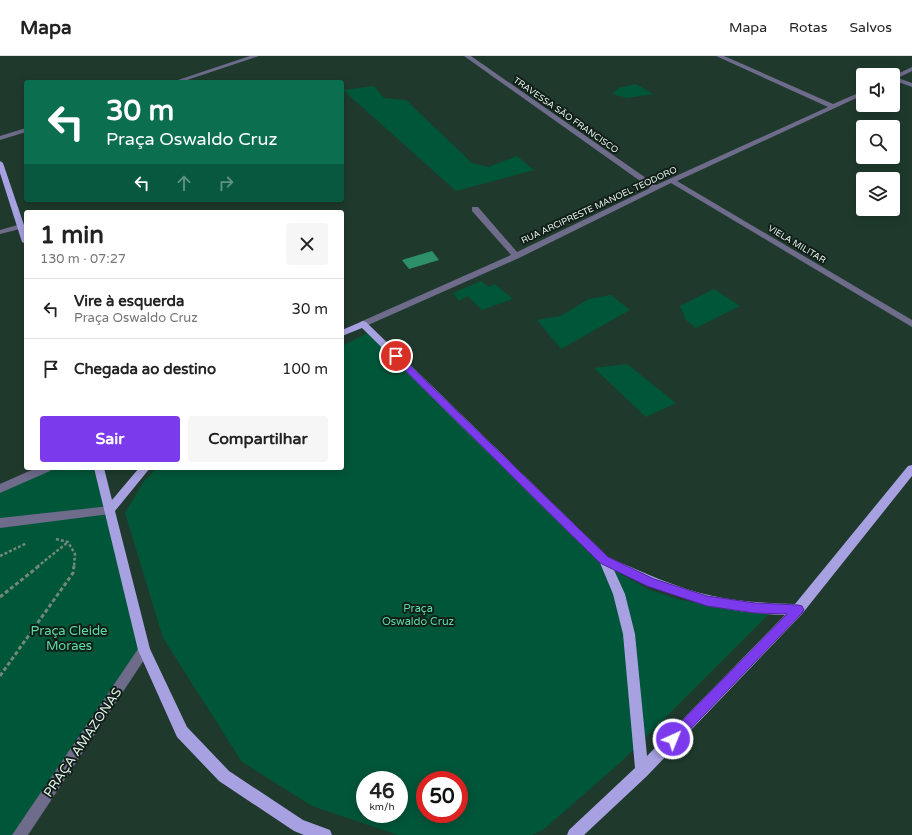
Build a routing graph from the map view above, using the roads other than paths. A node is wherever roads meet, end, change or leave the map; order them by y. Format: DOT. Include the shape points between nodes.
graph roads {
  1 [pos="256,56"];
  2 [pos="467,56"];
  3 [pos="719,56"];
  4 [pos="912,69"];
  5 [pos="900,75"];
  6 [pos="181,80"];
  7 [pos="900,81"];
  8 [pos="912,85"];
  9 [pos="856,96"];
  10 [pos="834,107"];
  11 [pos="24,131"];
  12 [pos="0,138"];
  13 [pos="0,163"];
  14 [pos="672,181"];
  15 [pos="655,188"];
  16 [pos="475,209"];
  17 [pos="21,226"];
  18 [pos="0,232"];
  19 [pos="24,236"];
  20 [pos="516,256"];
  21 [pos="363,324"];
  22 [pos="912,324"];
  23 [pos="344,332"];
  24 [pos="912,469"];
  25 [pos="42,470"];
  26 [pos="100,470"];
  27 [pos="143,470"];
  28 [pos="0,489"];
  29 [pos="110,510"];
  30 [pos="0,523"];
  31 [pos="604,560"];
  32 [pos="798,610"];
  33 [pos="144,650"];
  34 [pos="642,771"];
  35 [pos="19,835"];
  36 [pos="325,835"];
  37 [pos="574,835"];
  1 -- 6 [label="street"];
  2 -- 15 [label="street, TRAVESSA SÃO FRANCISCO"];
  3 -- 10 [label="street"];
  4 -- 5 [label="street"];
  7 -- 8 [label="street"];
  9 -- 10 [label="street, RUA ARCIPRESTE MANOEL TEODORO"];
  10 -- 14 [label="street, RUA ARCIPRESTE MANOEL TEODORO"];
  11 -- 12 [label="street"];
  13 -- 17 [label="main road"];
  14 -- 15 [label="street, RUA ARCIPRESTE MANOEL TEODORO"];
  14 -- 22 [label="street, VIELA MILITAR"];
  15 -- 20 [label="street, RUA ARCIPRESTE MANOEL TEODORO"];
  16 -- 20 [label="street"];
  17 -- 18 [label="street"];
  17 -- 19 [label="main road"];
  20 -- 21 [label="street, RUA ARCIPRESTE MANOEL TEODORO"];
  21 -- 23 [label="main road, RUA ARCIPRESTE MANOEL TEODORO"];
  21 -- 31 [label="main road"];
  24 -- 32 [label="main road"];
  25 -- 28 [label="street"];
  26 -- 29 [label="main road"];
  27 -- 29 [label="main road"];
  29 -- 30 [label="street"];
  29 -- 33 [label="main road"];
  31 -- 32 [label="main road" via="651,582 707,601 755,608"];
  31 -- 34 [label="main road" via="619,594 629,634"];
  32 -- 34 [label="main road"];
  33 -- 35 [label="street, PRAÇA AMAZONAS"];
  33 -- 36 [label="main road" via="182,732 224,776 299,826"];
  34 -- 37 [label="main road"];
}
